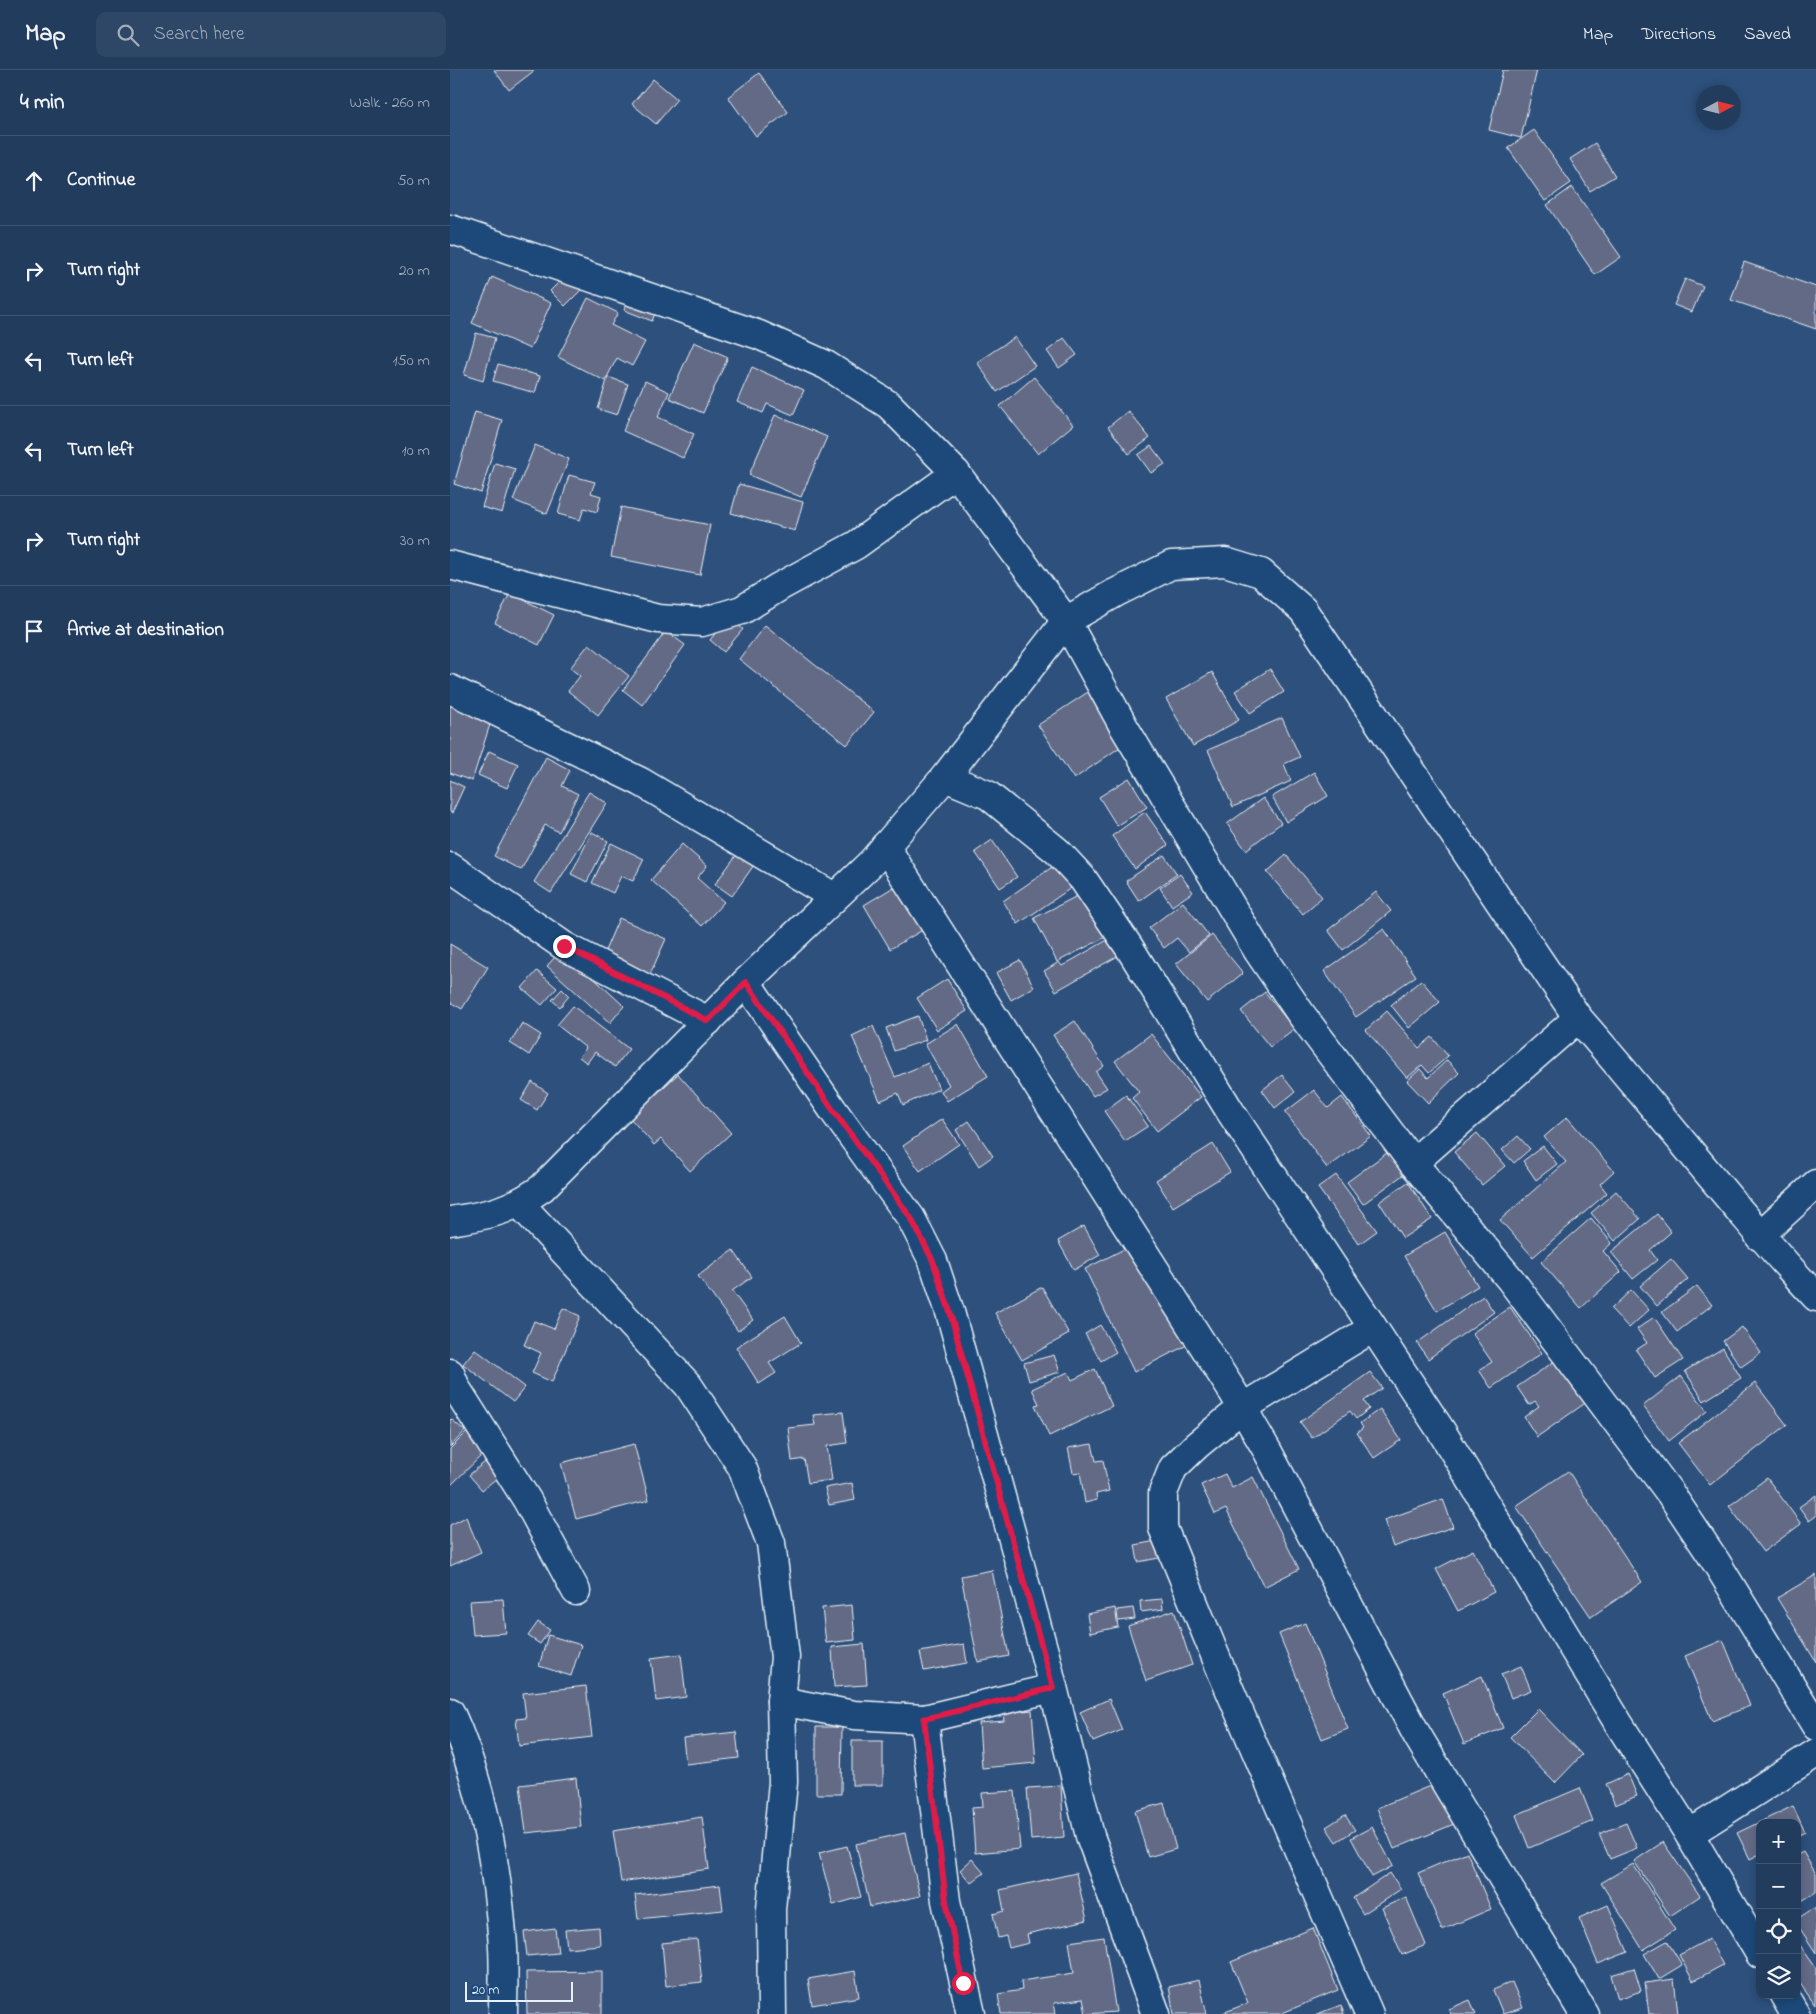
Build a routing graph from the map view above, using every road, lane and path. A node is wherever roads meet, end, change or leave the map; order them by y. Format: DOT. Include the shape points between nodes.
graph roads {
  1 [pos="450,229"];
  2 [pos="956,473"];
  3 [pos="450,565"];
  4 [pos="1066,621"];
  5 [pos="450,690"];
  6 [pos="945,777"];
  7 [pos="885,846"];
  8 [pos="450,867"];
  9 [pos="834,897"];
  10 [pos="746,982"];
  11 [pos="1578,1018"];
  12 [pos="708,1021"];
  13 [pos="1413,1163"];
  14 [pos="1816,1184"];
  15 [pos="520,1204"];
  16 [pos="450,1221"];
  17 [pos="1759,1236"];
  18 [pos="1816,1298"];
  19 [pos="1373,1328"];
  20 [pos="450,1373"];
  21 [pos="1242,1408"];
  22 [pos="576,1591"];
  23 [pos="1053,1688"];
  24 [pos="781,1701"];
  25 [pos="450,1712"];
  26 [pos="924,1719"];
  27 [pos="1816,1726"];
  28 [pos="1816,1753"];
  29 [pos="1689,1834"];
  30 [pos="1756,1947"];
  31 [pos="1787,1999"];
  32 [pos="503,2014"];
  33 [pos="772,2014"];
  34 [pos="971,2014"];
  35 [pos="1156,2014"];
  36 [pos="1369,2014"];
  37 [pos="1584,2014"];
  38 [pos="1796,2014"];
  1 -- 2 [label="street" via="759,335 826,365 889,405"];
  2 -- 3 [label="street" via="856,545 742,610 702,622 658,619"];
  2 -- 4 [label="street"];
  4 -- 6 [label="street"];
  4 -- 11 [label="street" via="1170,565 1225,562 1261,573 1303,610"];
  4 -- 13 [label="street" via="1124,727 1258,951"];
  5 -- 9 [label="street" via="641,782"];
  6 -- 7 [label="street"];
  6 -- 19 [label="street" via="988,795 1057,851 1083,879 1130,947 1230,1111"];
  7 -- 9 [label="street"];
  7 -- 21 [label="street"];
  8 -- 12 [label="street" via="564,946"];
  9 -- 10 [label="street"];
  10 -- 12 [label="street"];
  10 -- 23 [label="street" via="911,1218 933,1261 950,1312"];
  11 -- 13 [label="street"];
  11 -- 17 [label="street"];
  12 -- 15 [label="street" via="542,1188"];
  13 -- 27 [label="street" via="1510,1279 1670,1493"];
  14 -- 17 [label="street"];
  15 -- 16 [label="street" via="484,1216"];
  15 -- 24 [label="street" via="688,1385 742,1467 771,1543 785,1657"];
  17 -- 18 [label="street"];
  19 -- 21 [label="street"];
  19 -- 29 [label="street" via="1442,1432"];
  20 -- 22 [label="street" via="456,1388 528,1500"];
  21 -- 36 [label="street" via="1173,1468 1163,1493 1163,1528"];
  21 -- 37 [label="street" via="1417,1735"];
  23 -- 26 [label="street"];
  23 -- 35 [label="street" via="1090,1836"];
  24 -- 26 [label="street" via="854,1715"];
  24 -- 33 [label="street" via="783,1782 770,1909"];
  25 -- 32 [label="street" via="461,1735 493,1860 502,1935"];
  26 -- 34 [label="street" via="946,1901"];
  28 -- 29 [label="street"];
  29 -- 30 [label="street"];
  31 -- 38 [label="street"];
}
